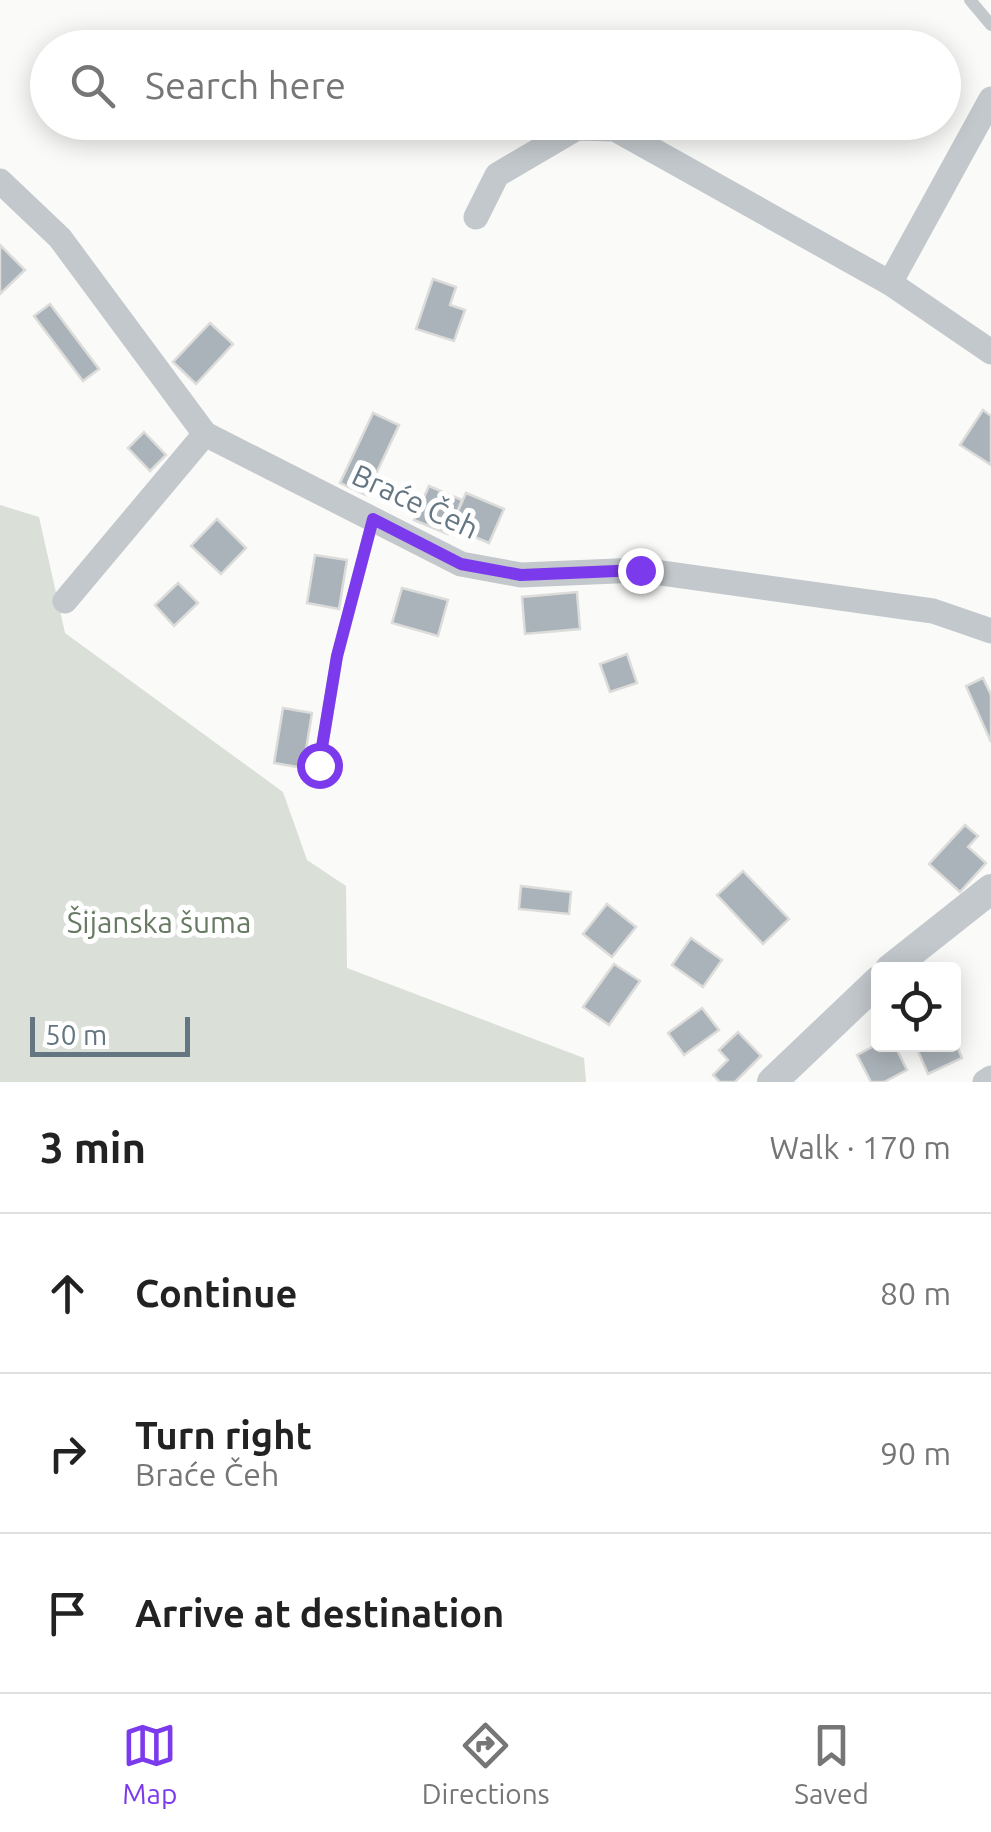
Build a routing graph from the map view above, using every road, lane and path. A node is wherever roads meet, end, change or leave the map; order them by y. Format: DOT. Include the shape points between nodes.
graph roads {
  1 [pos="970,0"];
  2 [pos="991,25"];
  3 [pos="991,99"];
  4 [pos="557,140"];
  5 [pos="635,140"];
  6 [pos="0,181"];
  7 [pos="476,217"];
  8 [pos="890,284"];
  9 [pos="991,352"];
  10 [pos="205,434"];
  11 [pos="373,519"];
  12 [pos="64,602"];
  13 [pos="991,631"];
  14 [pos="319,765"];
  15 [pos="991,889"];
  16 [pos="900,962"];
  17 [pos="871,988"];
  18 [pos="991,1078"];
  19 [pos="772,1082"];
  20 [pos="985,1082"];
  1 -- 2 [label="lane"];
  3 -- 8 [label="street"];
  4 -- 7 [label="street" via="496,176"];
  5 -- 8 [label="street"];
  6 -- 10 [label="street, Braće Čeh" via="60,238"];
  8 -- 9 [label="street"];
  10 -- 11 [label="street, Braće Čeh"];
  10 -- 12 [label="street"];
  11 -- 13 [label="street, Braće Čeh" via="461,564 521,575 640,570 933,611"];
  11 -- 14 [label="lane" via="337,656"];
  15 -- 16 [label="street"];
  17 -- 19 [label="street"];
  18 -- 20 [label="street"];
}
